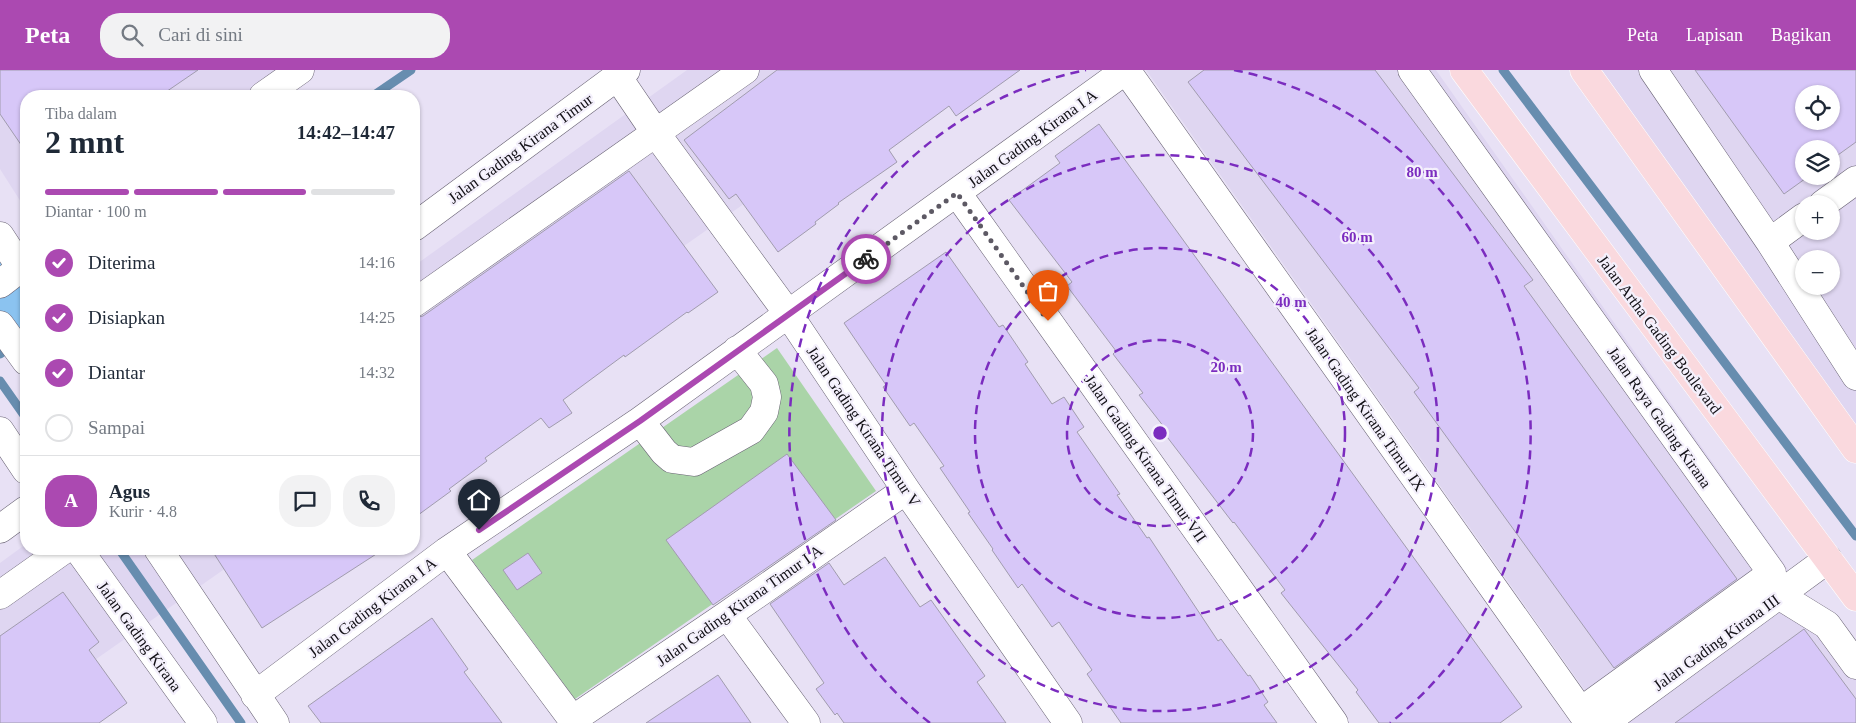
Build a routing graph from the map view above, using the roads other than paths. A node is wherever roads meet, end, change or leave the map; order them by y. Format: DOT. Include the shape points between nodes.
graph roads {
  1 [pos="300,70"];
  2 [pos="745,70"];
  3 [pos="1126,70"];
  4 [pos="1412,70"];
  5 [pos="1464,70"];
  6 [pos="1584,70"];
  7 [pos="1653,70"];
  8 [pos="621,73"];
  9 [pos="272,90"];
  10 [pos="655,132"];
  11 [pos="1856,180"];
  12 [pos="957,193"];
  13 [pos="1835,195"];
  14 [pos="420,222"];
  15 [pos="1795,224"];
  16 [pos="1770,242"];
  17 [pos="420,299"];
  18 [pos="789,315"];
  19 [pos="0,325"];
  20 [pos="737,350"];
  21 [pos="20,353"];
  22 [pos="1856,376"];
  23 [pos="640,421"];
  24 [pos="0,431"];
  25 [pos="1856,449"];
  26 [pos="20,461"];
  27 [pos="906,490"];
  28 [pos="20,514"];
  29 [pos="0,529"];
  30 [pos="447,551"];
  31 [pos="57,555"];
  32 [pos="82,555"];
  33 [pos="162,555"];
  34 [pos="1828,560"];
  35 [pos="0,595"];
  36 [pos="1780,596"];
  37 [pos="1856,597"];
  38 [pos="727,615"];
  39 [pos="1856,665"];
  40 [pos="255,695"];
  41 [pos="1592,719"];
  42 [pos="573,721"];
  43 [pos="202,723"];
  44 [pos="275,723"];
  45 [pos="806,723"];
  46 [pos="1068,723"];
  47 [pos="1334,723"];
  1 -- 9 [label="street"];
  2 -- 10 [label="street"];
  3 -- 12 [label="street, Jalan Gading Kirana I A"];
  3 -- 41 [label="street, Jalan Gading Kirana Timur IX"];
  4 -- 41 [label="street, Jalan Raya Gading Kirana" via="1772,573"];
  5 -- 34 [label="main road, Jalan Artha Gading Boulevard"];
  6 -- 25 [label="main road"];
  7 -- 16 [label="street"];
  8 -- 10 [label="street, Jalan Gading Kirana Timur V"];
  8 -- 14 [label="street, Jalan Gading Kirana Timur"];
  10 -- 17 [label="street"];
  10 -- 18 [label="street, Jalan Gading Kirana Timur V"];
  11 -- 13 [label="street"];
  12 -- 18 [label="street, Jalan Gading Kirana I A"];
  12 -- 47 [label="street, Jalan Gading Kirana Timur VII"];
  15 -- 16 [label="street"];
  16 -- 22 [label="street"];
  18 -- 20 [label="street, Jalan Gading Kirana I A"];
  18 -- 27 [label="street, Jalan Gading Kirana Timur V"];
  19 -- 21 [label="street"];
  20 -- 23 [label="street, Jalan Gading Kirana I A"];
  20 -- 23 [label="street" via="764,384 767,397 764,412 751,430 694,462 672,459"];
  23 -- 30 [label="street, Jalan Gading Kirana I A"];
  24 -- 26 [label="street"];
  27 -- 38 [label="street, Jalan Gading Kirana Timur I A"];
  27 -- 46 [label="street, Jalan Gading Kirana Timur V"];
  28 -- 29 [label="street"];
  30 -- 40 [label="street, Jalan Gading Kirana I A"];
  30 -- 42 [label="street"];
  31 -- 35 [label="street"];
  32 -- 43 [label="street, Jalan Gading Kirana"];
  33 -- 40 [label="street"];
  34 -- 36 [label="street, Jalan Gading Kirana III"];
  34 -- 37 [label="main road, Jalan Artha Gading Boulevard"];
  36 -- 39 [label="street" via="1827,625"];
  36 -- 41 [label="street, Jalan Gading Kirana III"];
  38 -- 42 [label="street, Jalan Gading Kirana Timur I A"];
  38 -- 45 [label="street"];
  40 -- 44 [label="street"];
}
